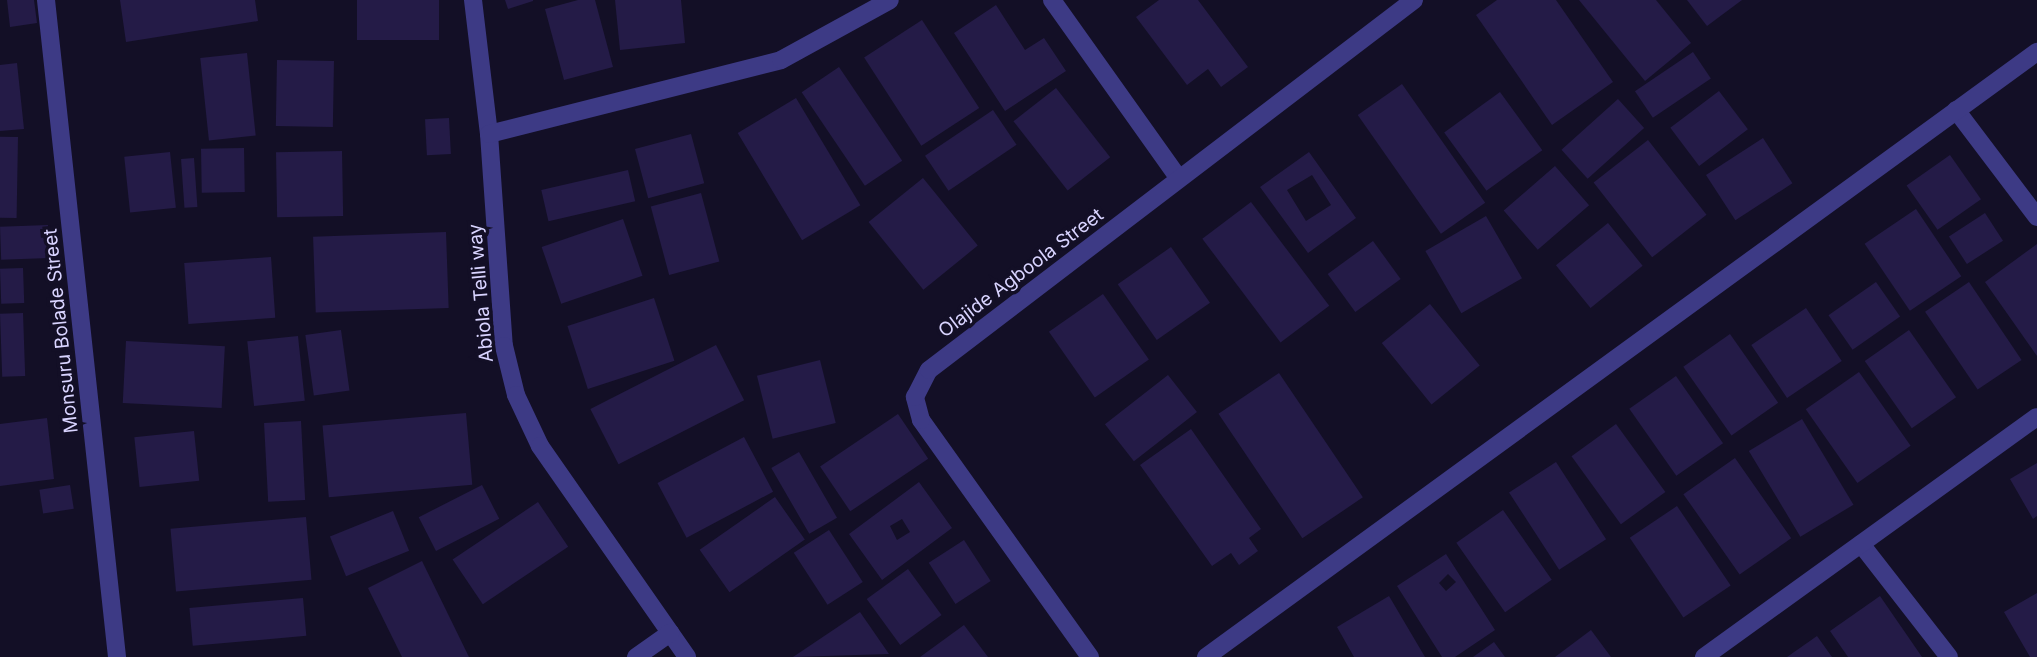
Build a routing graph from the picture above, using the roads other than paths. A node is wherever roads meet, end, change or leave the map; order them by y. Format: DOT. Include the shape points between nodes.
graph roads {
  1 [pos="46,0"];
  2 [pos="473,0"];
  3 [pos="890,0"];
  4 [pos="1052,0"];
  5 [pos="1414,0"];
  6 [pos="2037,52"];
  7 [pos="1956,110"];
  8 [pos="489,134"];
  9 [pos="1179,179"];
  10 [pos="2037,217"];
  11 [pos="2037,417"];
  12 [pos="1861,544"];
  13 [pos="670,633"];
  14 [pos="117,657"];
  15 [pos="636,657"];
  16 [pos="687,657"];
  17 [pos="1090,657"];
  18 [pos="1206,657"];
  19 [pos="1704,657"];
  20 [pos="1949,657"];
  1 -- 14 [label="street, Monsuru Bolade Street"];
  2 -- 8 [label="street, Abiola Telli way"];
  3 -- 8 [label="street" via="781,60"];
  4 -- 9 [label="street"];
  5 -- 9 [label="street, Olajide Agboola Street"];
  6 -- 7 [label="street"];
  7 -- 10 [label="street"];
  7 -- 18 [label="street"];
  8 -- 13 [label="street, Abiola Telli way" via="504,346 516,395 540,446"];
  9 -- 17 [label="street, Olajide Agboola Street" via="929,370 915,397 921,420"];
  11 -- 12 [label="street"];
  12 -- 19 [label="street"];
  12 -- 20 [label="street"];
  13 -- 15 [label="street"];
  13 -- 16 [label="street, Abiola Telli way"];
}
